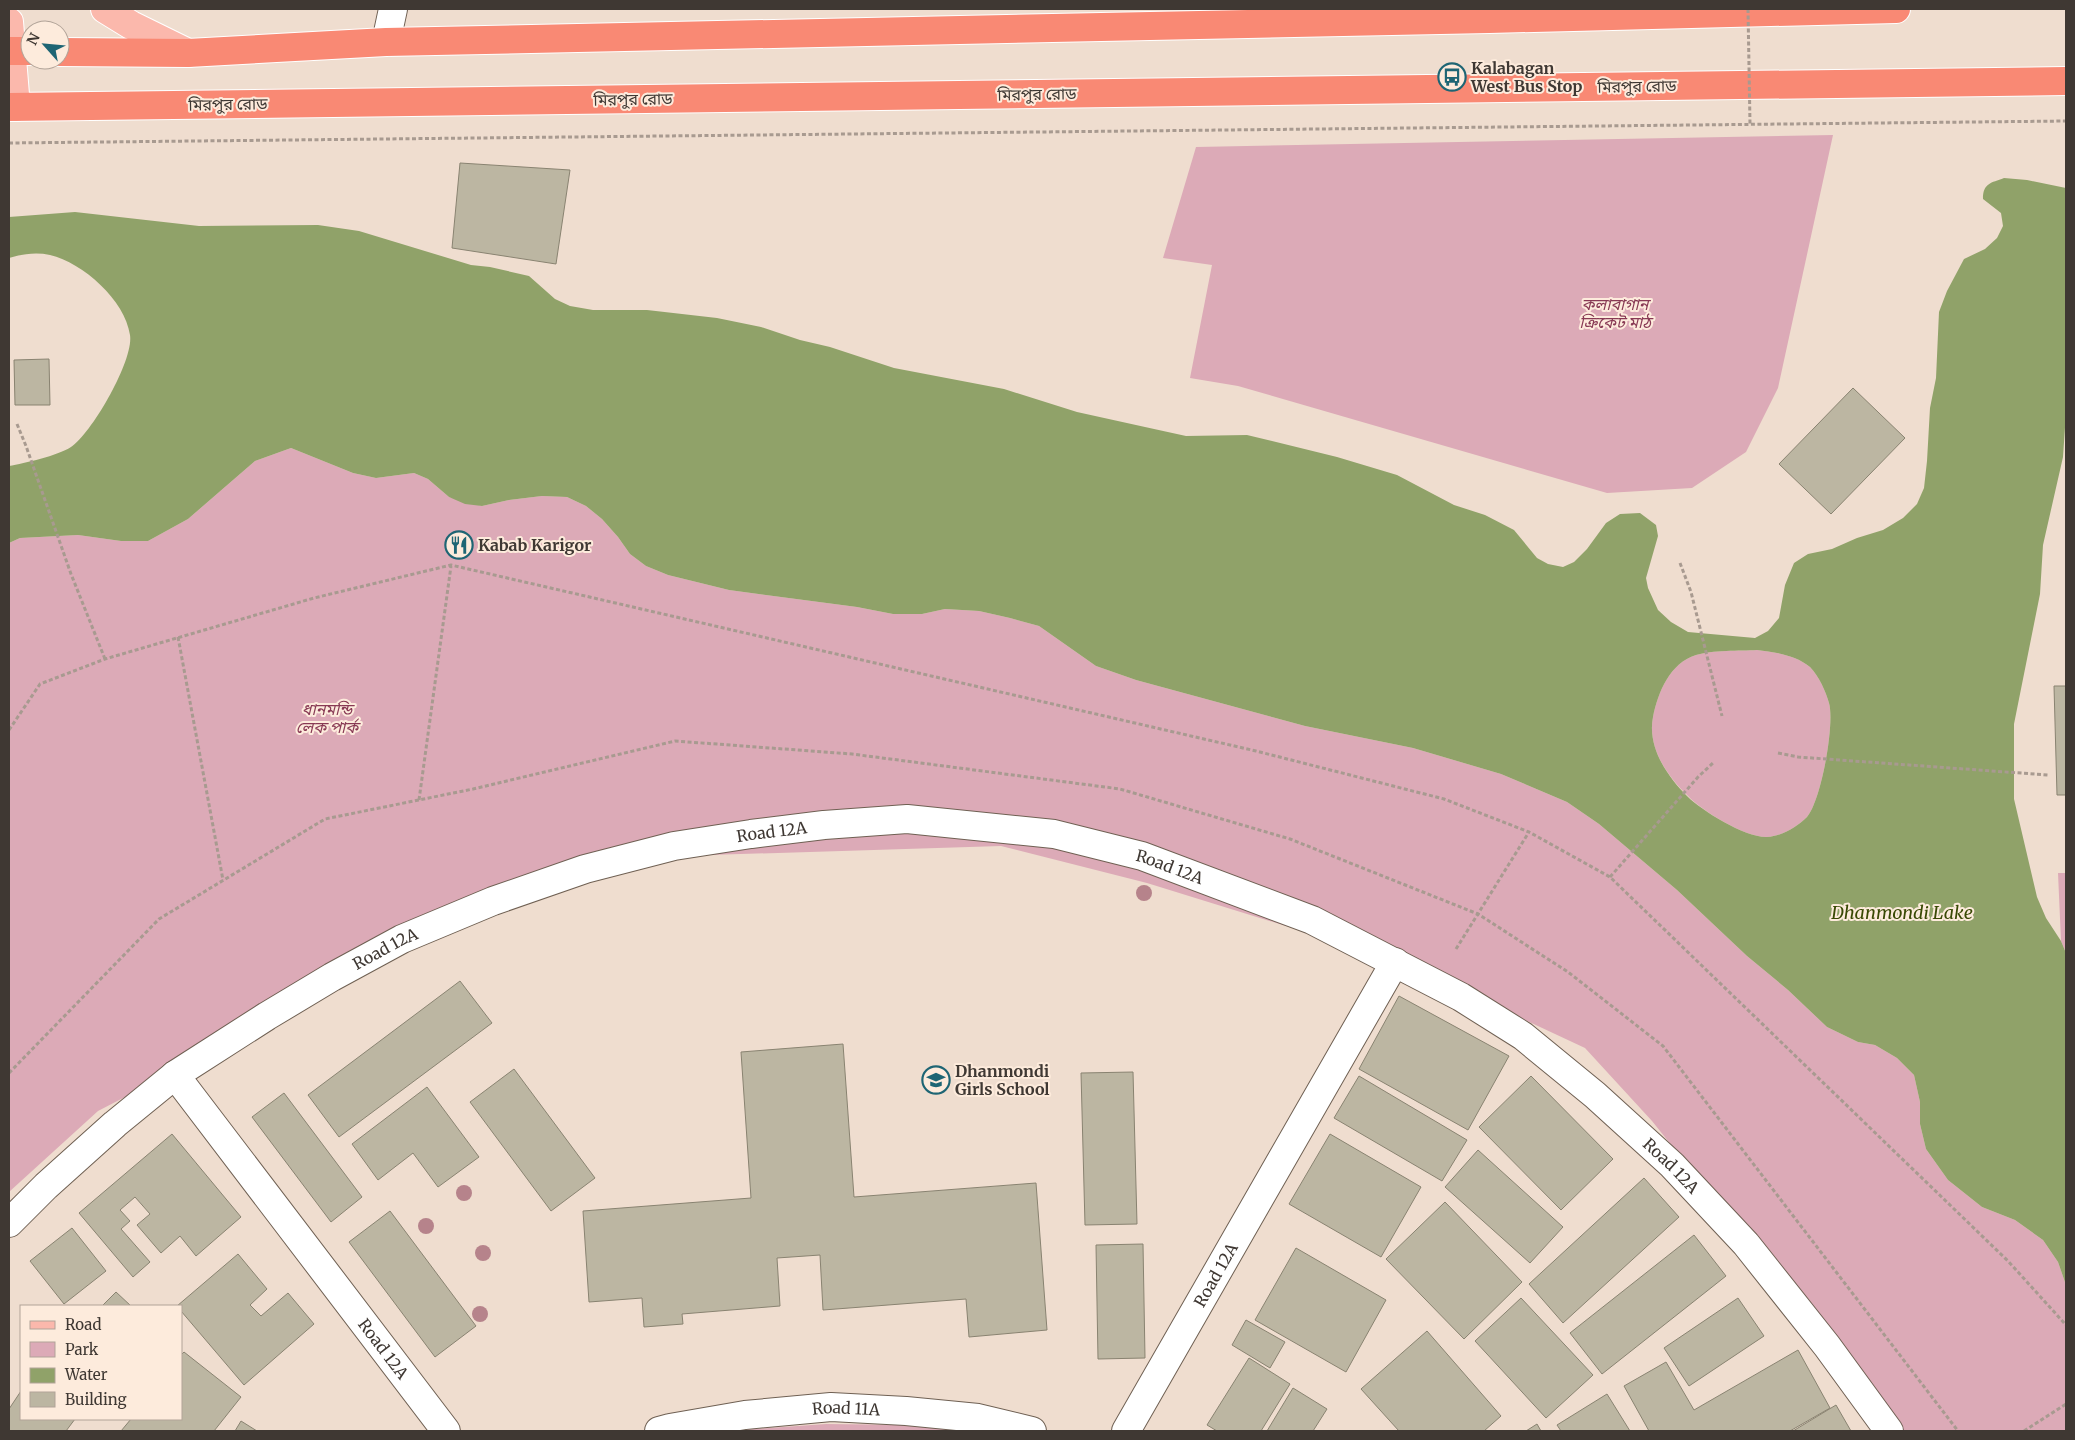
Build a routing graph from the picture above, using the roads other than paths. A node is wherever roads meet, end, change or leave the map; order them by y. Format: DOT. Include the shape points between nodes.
graph roads {
  1 [pos="105,9"];
  2 [pos="393,9"];
  3 [pos="1896,9"];
  4 [pos="1207,17"];
  5 [pos="9,22"];
  6 [pos="386,42"];
  7 [pos="17,51"];
  8 [pos="70,52"];
  9 [pos="188,52"];
  10 [pos="2066,81"];
  11 [pos="13,107"];
  12 [pos="1395,962"];
  13 [pos="175,1075"];
  14 [pos="9,1223"];
  15 [pos="446,1431"];
  16 [pos="659,1431"];
  17 [pos="1032,1431"];
  18 [pos="1126,1431"];
  19 [pos="1889,1431"];
  1 -- 9 [label="main road" via="131,26"];
  2 -- 6 [label="street"];
  3 -- 4 [label="highway"];
  4 -- 6 [label="highway"];
  5 -- 7 [label="main road"];
  6 -- 9 [label="highway"];
  7 -- 11 [label="main road"];
  8 -- 9 [label="highway"];
  10 -- 11 [label="highway, মিরপুর রোড"];
  12 -- 13 [label="street, Road 12A" via="1312,920 1226,886 1142,856 1054,834 907,819 824,825 674,846 585,869 493,901 402,939 332,977"];
  12 -- 18 [label="street, Road 12A"];
  12 -- 19 [label="street, Road 12A" via="1523,1036 1595,1095 1672,1165 1746,1244"];
  13 -- 14 [label="street, Road 12A" via="108,1130"];
  13 -- 15 [label="street, Road 12A"];
  16 -- 17 [label="street, Road 11A" via="745,1415 831,1407 906,1410 978,1418"];
}
